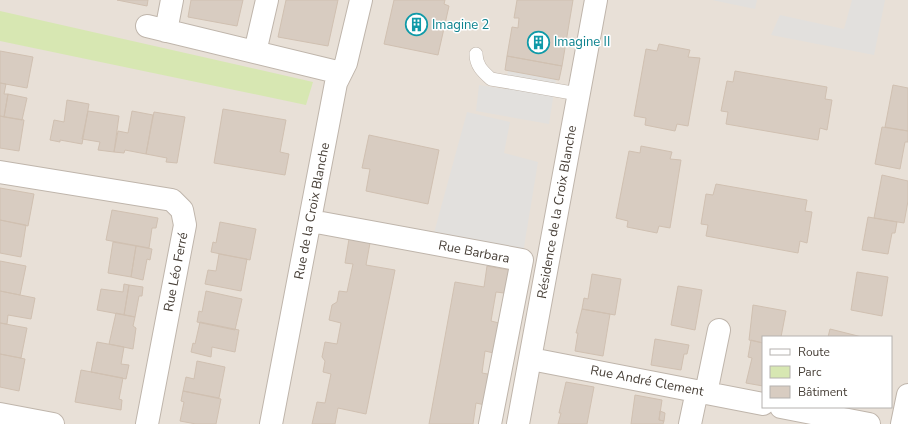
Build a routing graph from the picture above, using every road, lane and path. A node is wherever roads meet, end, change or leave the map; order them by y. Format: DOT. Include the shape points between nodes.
graph roads {
  1 [pos="172,0"];
  2 [pos="267,0"];
  3 [pos="361,0"];
  4 [pos="596,0"];
  5 [pos="255,52"];
  6 [pos="476,54"];
  7 [pos="341,73"];
  8 [pos="578,94"];
  9 [pos="0,172"];
  10 [pos="311,221"];
  11 [pos="719,330"];
  12 [pos="530,359"];
  13 [pos="701,392"];
  14 [pos="908,395"];
  15 [pos="762,404"];
  16 [pos="785,408"];
  17 [pos="0,414"];
  18 [pos="53,424"];
  19 [pos="147,424"];
  20 [pos="271,424"];
  21 [pos="490,424"];
  22 [pos="518,424"];
  23 [pos="690,424"];
  24 [pos="869,424"];
  25 [pos="902,424"];
  1 -- 5 [label="street" via="156,29"];
  2 -- 5 [label="street"];
  3 -- 7 [label="street, Rue de la Croix Blanche" via="346,63"];
  4 -- 8 [label="street, Résidence de la Croix Blanche"];
  5 -- 7 [label="street"];
  6 -- 8 [label="lane" via="476,61 482,71 491,79"];
  7 -- 10 [label="street, Rue de la Croix Blanche" via="336,83"];
  8 -- 12 [label="street, Résidence de la Croix Blanche"];
  9 -- 19 [label="street, Rue Léo Ferré" via="172,200 182,210 185,225"];
  10 -- 20 [label="street, Rue de la Croix Blanche"];
  10 -- 21 [label="street, Rue Barbara" via="522,260"];
  11 -- 13 [label="street"];
  12 -- 13 [label="street, Rue André Clement"];
  12 -- 22 [label="street, Résidence de la Croix Blanche"];
  13 -- 15 [label="street, Rue André Clement"];
  13 -- 23 [label="street"];
  14 -- 25 [label="street"];
  16 -- 24 [label="street"];
  17 -- 18 [label="street"];
}
